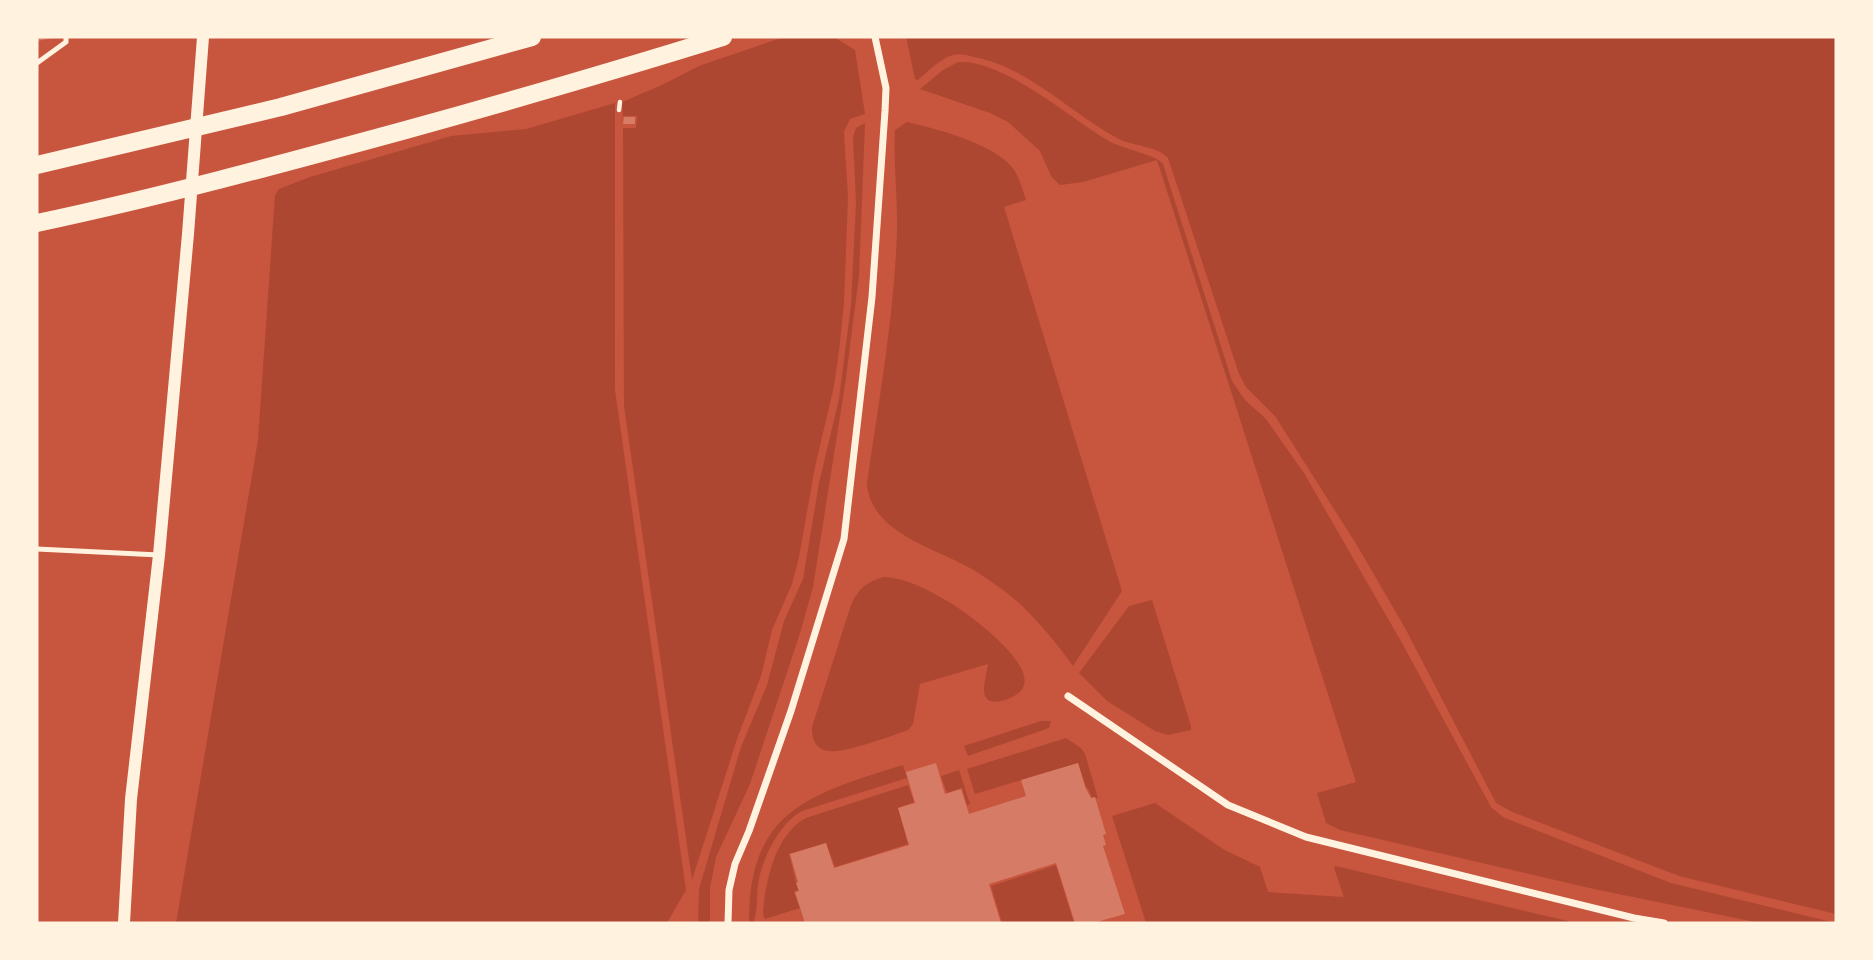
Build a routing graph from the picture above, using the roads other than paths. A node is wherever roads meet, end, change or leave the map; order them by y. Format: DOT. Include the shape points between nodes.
graph roads {
  1 [pos="66,37"];
  2 [pos="203,37"];
  3 [pos="532,37"];
  4 [pos="723,37"];
  5 [pos="875,37"];
  6 [pos="37,63"];
  7 [pos="196,127"];
  8 [pos="37,165"];
  9 [pos="191,187"];
  10 [pos="37,223"];
  11 [pos="37,549"];
  12 [pos="159,555"];
  13 [pos="1068,696"];
  14 [pos="124,923"];
  15 [pos="728,923"];
  16 [pos="1664,923"];
  1 -- 6 [label="lane" via="66,42"];
  2 -- 7 [label="street"];
  3 -- 7 [label="main road"];
  4 -- 9 [label="main road" via="609,73"];
  5 -- 15 [label="street" via="886,88 884,134 872,297 844,539 787,722 735,864"];
  7 -- 8 [label="main road"];
  7 -- 9 [label="street"];
  9 -- 10 [label="main road"];
  9 -- 12 [label="street"];
  11 -- 12 [label="lane"];
  12 -- 14 [label="street" via="133,787"];
  13 -- 16 [label="street" via="1228,805 1306,837"];
}
